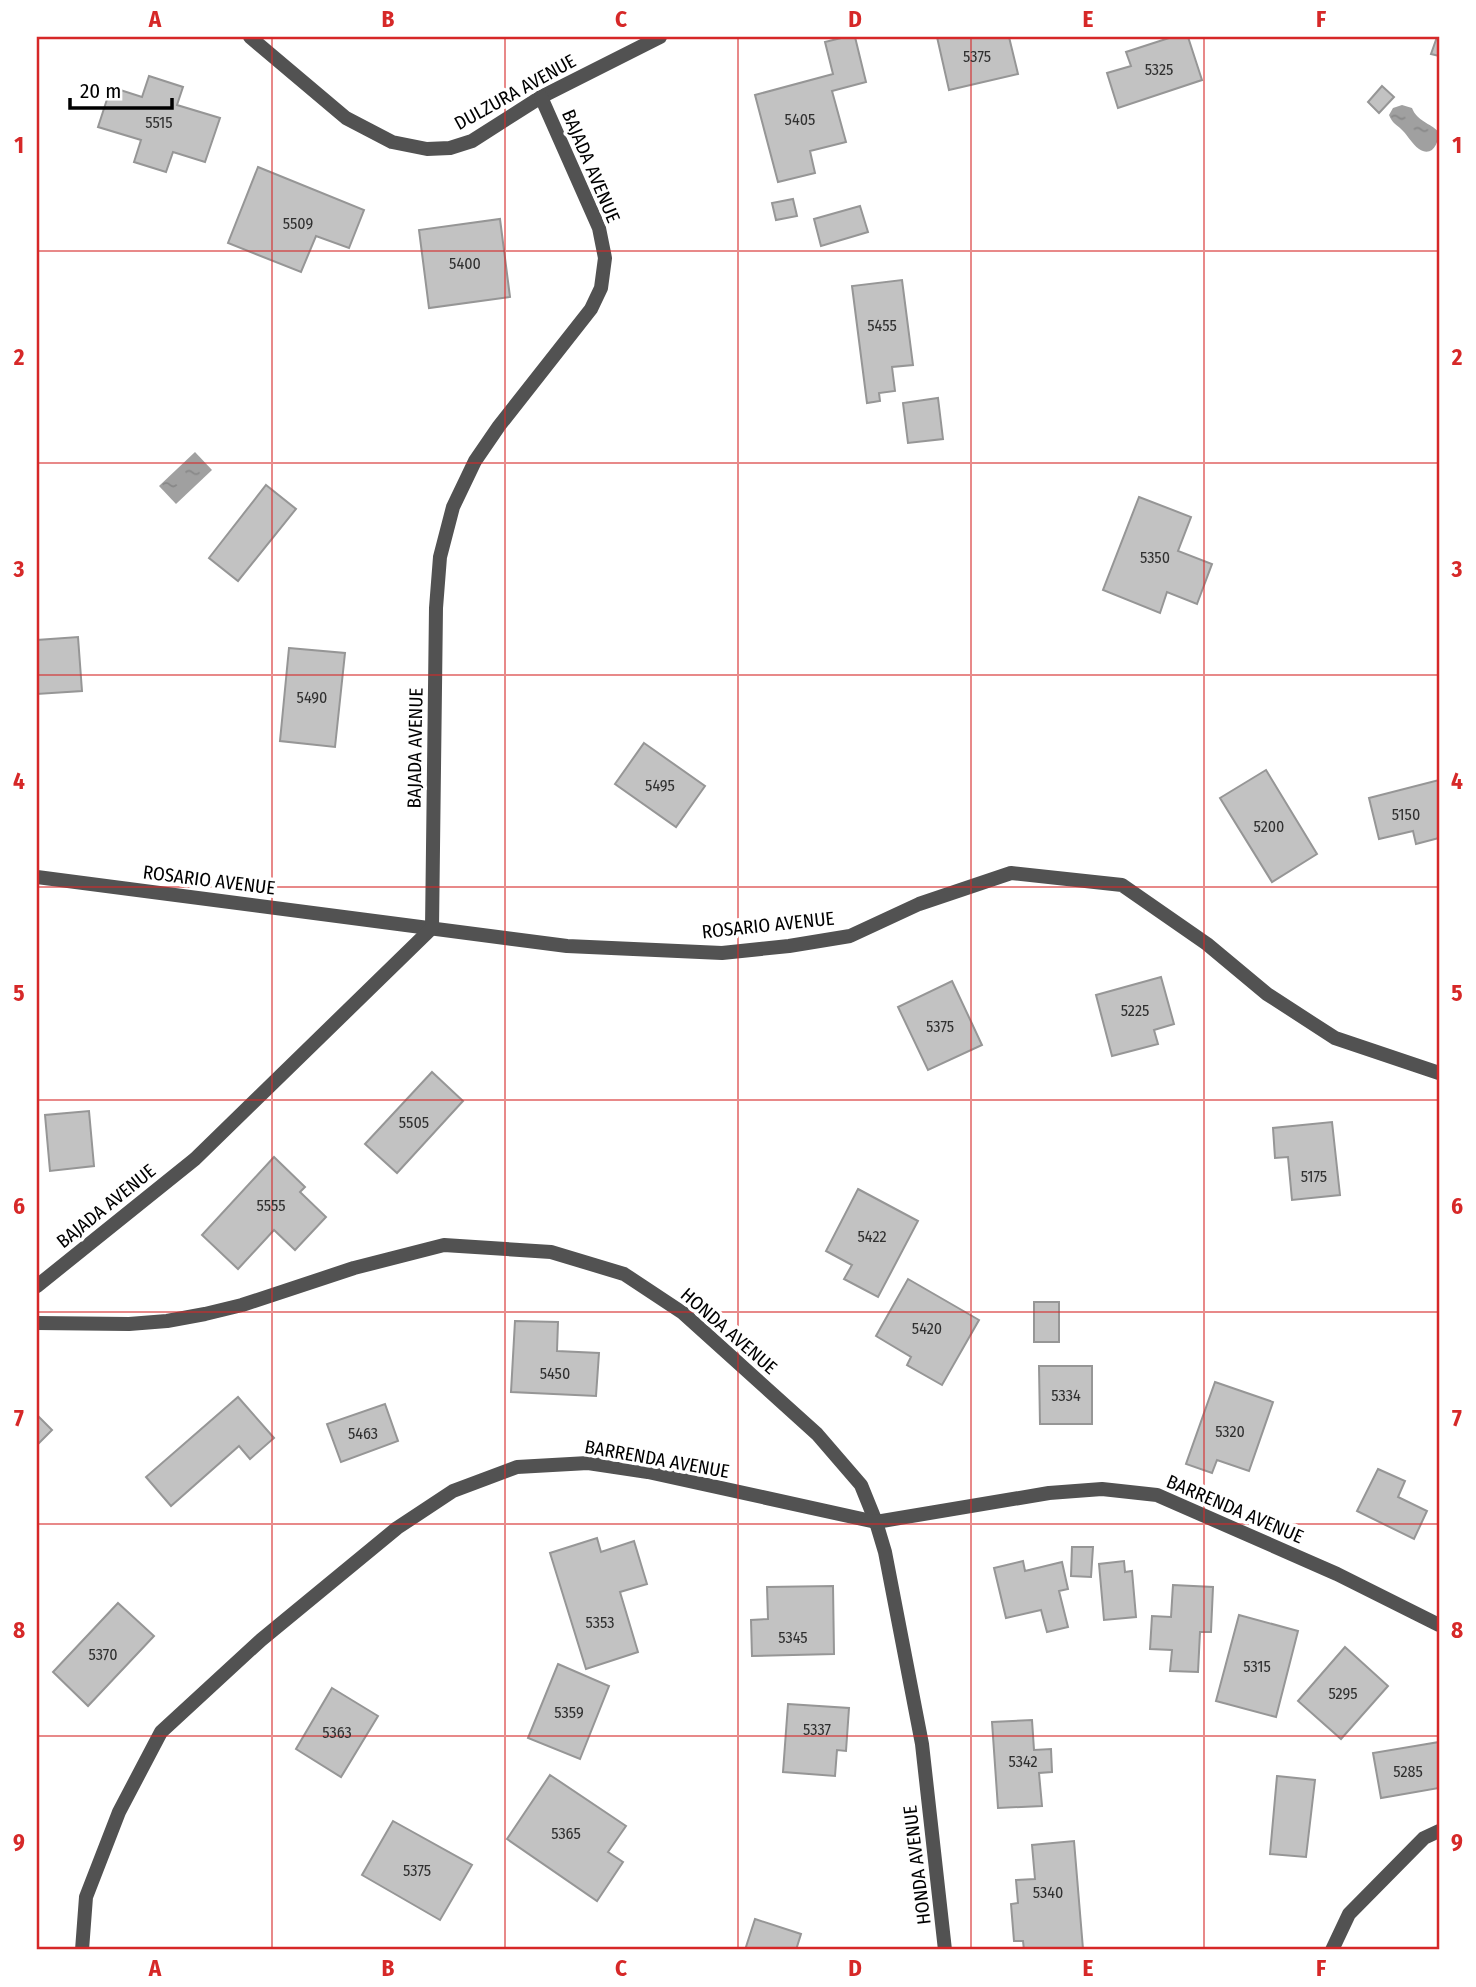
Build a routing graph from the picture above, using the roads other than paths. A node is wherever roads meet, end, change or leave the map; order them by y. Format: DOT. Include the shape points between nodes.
graph roads {
  1 [pos="250,37"];
  2 [pos="660,37"];
  3 [pos="541,97"];
  4 [pos="37,877"];
  5 [pos="432,928"];
  6 [pos="1439,1073"];
  7 [pos="37,1286"];
  8 [pos="37,1322"];
  9 [pos="876,1522"];
  10 [pos="1439,1625"];
  11 [pos="1439,1831"];
  12 [pos="82,1950"];
  13 [pos="945,1950"];
  14 [pos="1332,1950"];
  1 -- 3 [label="street, DULZURA AVENUE" via="346,118 392,142 450,148 472,141"];
  2 -- 3 [label="street, DULZURA AVENUE"];
  3 -- 5 [label="street, BAJADA AVENUE" via="599,228 605,258 601,288 590,309 475,461 453,507 440,557"];
  4 -- 5 [label="street, ROSARIO AVENUE"];
  5 -- 6 [label="street, ROSARIO AVENUE" via="567,946 722,953 850,936 919,904 1011,873 1122,885 1207,944 1267,994 1335,1038"];
  5 -- 7 [label="street, BAJADA AVENUE" via="195,1159"];
  8 -- 9 [label="street, HONDA AVENUE" via="128,1324 205,1314 444,1245 551,1252 624,1275 683,1313 817,1434 862,1485"];
  9 -- 10 [label="street, BARRENDA AVENUE" via="1049,1493 1102,1489 1157,1495 1337,1574"];
  9 -- 12 [label="street, BARRENDA AVENUE" via="588,1463 517,1467 453,1491 397,1528 261,1640 160,1732 119,1812 86,1897"];
  9 -- 13 [label="street, HONDA AVENUE" via="922,1744"];
  11 -- 14 [label="street" via="1424,1838 1349,1914"];
}
